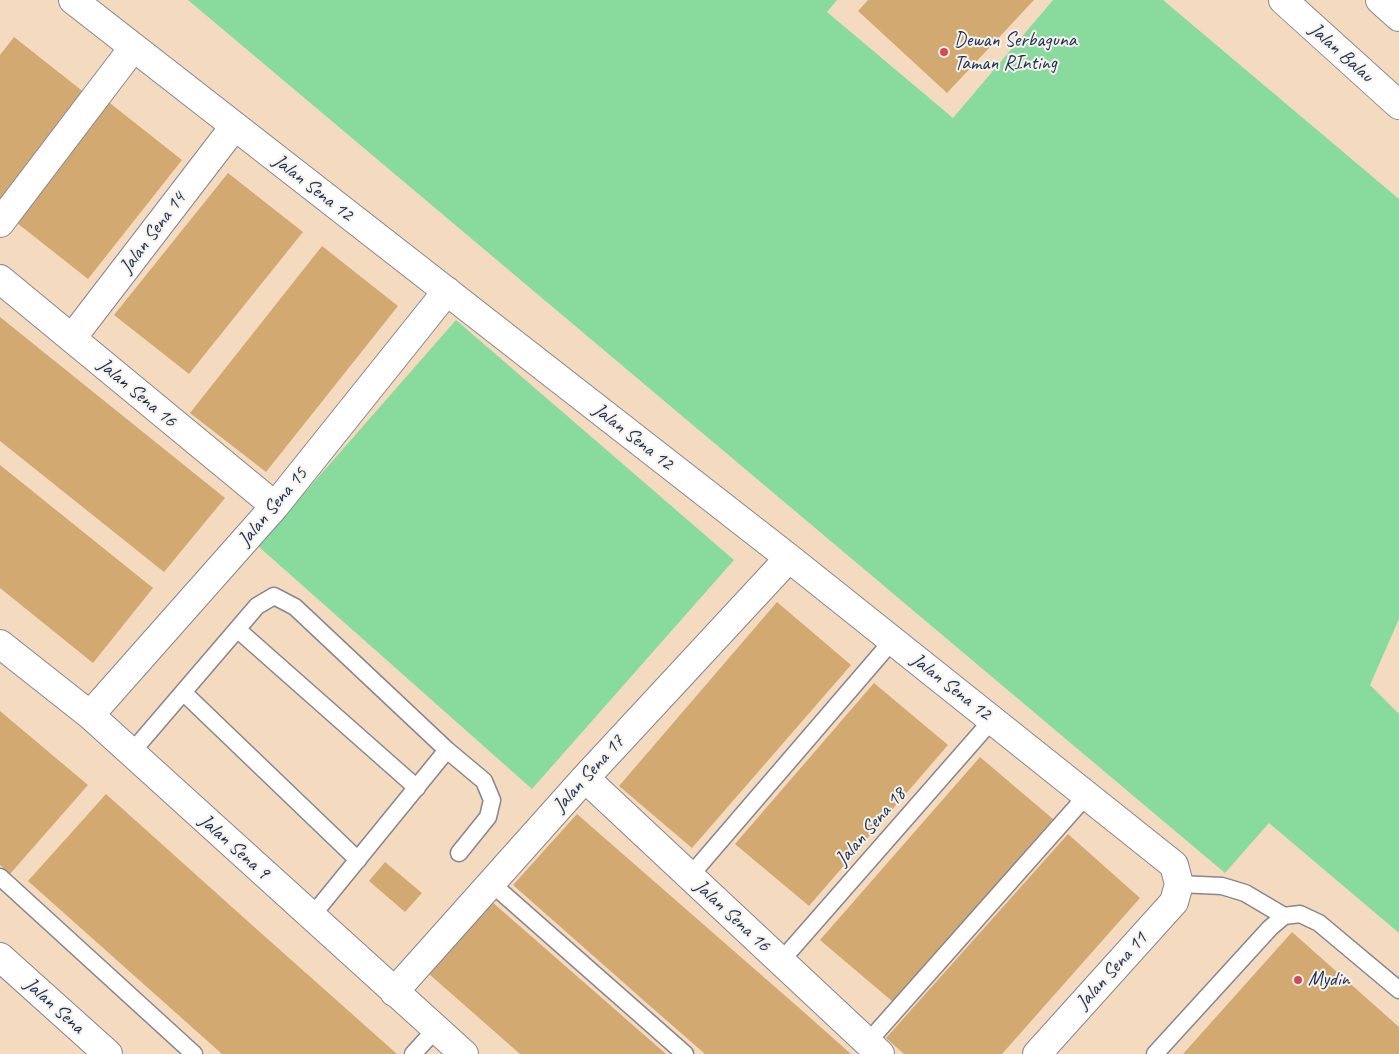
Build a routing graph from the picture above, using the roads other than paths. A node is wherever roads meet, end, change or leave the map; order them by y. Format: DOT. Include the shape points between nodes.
graph roads {
  1 [pos="73,0"];
  2 [pos="1283,0"];
  3 [pos="1380,0"];
  4 [pos="1399,17"];
  5 [pos="133,48"];
  6 [pos="1399,105"];
  7 [pos="234,127"];
  8 [pos="0,222"];
  9 [pos="0,279"];
  10 [pos="447,291"];
  11 [pos="72,338"];
  12 [pos="275,506"];
  13 [pos="789,558"];
  14 [pos="237,629"];
  15 [pos="892,640"];
  16 [pos="0,644"];
  17 [pos="183,692"];
  18 [pos="90,715"];
  19 [pos="992,720"];
  20 [pos="447,750"];
  21 [pos="131,753"];
  22 [pos="585,778"];
  23 [pos="417,788"];
  24 [pos="1087,795"];
  25 [pos="459,853"];
  26 [pos="358,860"];
  27 [pos="690,876"];
  28 [pos="0,877"];
  29 [pos="492,883"];
  30 [pos="1179,884"];
  31 [pos="1284,916"];
  32 [pos="311,917"];
  33 [pos="0,957"];
  34 [pos="781,961"];
  35 [pos="1399,990"];
  36 [pos="394,992"];
  37 [pos="436,1029"];
  38 [pos="874,1048"];
  39 [pos="108,1054"];
  40 [pos="194,1054"];
  41 [pos="413,1054"];
  42 [pos="464,1054"];
  43 [pos="685,1054"];
  44 [pos="1037,1054"];
  45 [pos="1155,1054"];
  1 -- 5 [label="street, Jalan Sena 12"];
  2 -- 6 [label="street, Jalan Balau"];
  3 -- 4 [label="street"];
  5 -- 7 [label="street, Jalan Sena 12"];
  5 -- 8 [label="street"];
  7 -- 10 [label="street, Jalan Sena 12"];
  7 -- 11 [label="street, Jalan Sena 14"];
  9 -- 11 [label="street, Jalan Sena 16"];
  10 -- 12 [label="street, Jalan Sena 15"];
  10 -- 13 [label="street, Jalan Sena 12"];
  11 -- 12 [label="street, Jalan Sena 16"];
  12 -- 18 [label="street, Jalan Sena 15"];
  13 -- 15 [label="street, Jalan Sena 12"];
  13 -- 22 [label="street, Jalan Sena 17"];
  14 -- 17 [label="lane"];
  14 -- 20 [label="lane" via="257,606 274,596 295,607"];
  14 -- 23 [label="lane"];
  15 -- 19 [label="street, Jalan Sena 12"];
  15 -- 27 [label="lane"];
  16 -- 18 [label="street, Jalan Sena 9"];
  17 -- 21 [label="lane"];
  17 -- 26 [label="lane"];
  18 -- 21 [label="street, Jalan Sena 9"];
  19 -- 24 [label="street, Jalan Sena 12"];
  19 -- 34 [label="lane, Jalan Sena 18"];
  20 -- 23 [label="lane"];
  20 -- 25 [label="lane" via="484,781 492,800 488,817"];
  21 -- 32 [label="street, Jalan Sena 9"];
  22 -- 27 [label="street, Jalan Sena 16"];
  22 -- 29 [label="street, Jalan Sena 17"];
  23 -- 26 [label="lane"];
  24 -- 30 [label="street, Jalan Sena 12" via="1174,865"];
  24 -- 38 [label="lane"];
  26 -- 32 [label="lane"];
  27 -- 34 [label="street, Jalan Sena 16"];
  28 -- 40 [label="lane"];
  29 -- 36 [label="street, Jalan Sena 17"];
  29 -- 43 [label="lane"];
  30 -- 31 [label="lane" via="1222,886 1245,893"];
  30 -- 44 [label="street, Jalan Sena 11" via="1174,902"];
  31 -- 35 [label="lane" via="1300,914 1319,923"];
  31 -- 45 [label="lane"];
  32 -- 36 [label="street, Jalan Sena 9"];
  33 -- 39 [label="street, Jalan Sena"];
  34 -- 38 [label="street, Jalan Sena 16"];
  36 -- 37 [label="street, Jalan Sena 9"];
  37 -- 41 [label="lane"];
  37 -- 42 [label="street, Jalan Sena 9"];
}
